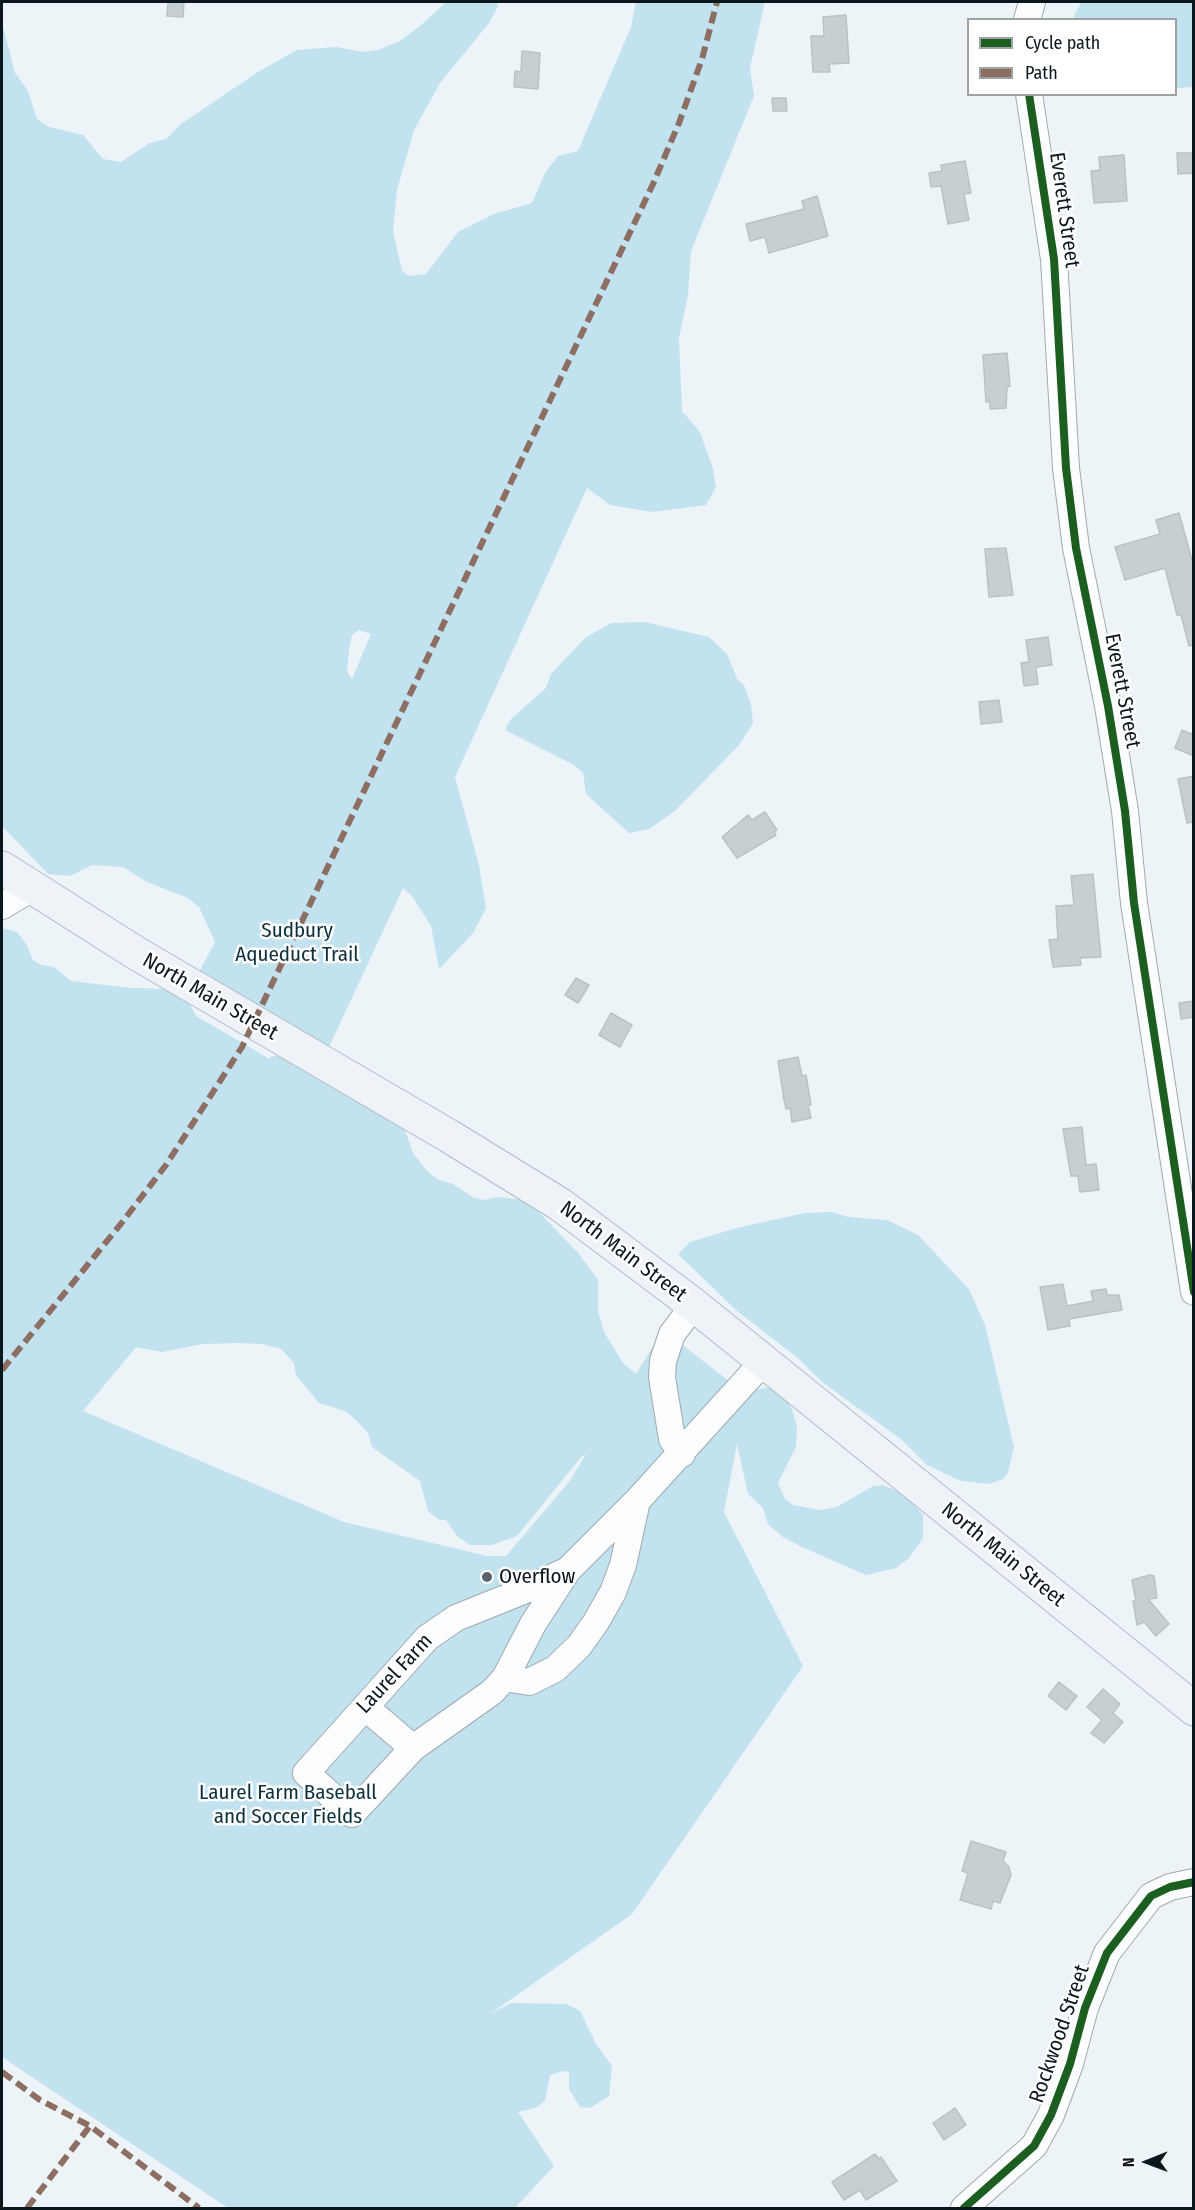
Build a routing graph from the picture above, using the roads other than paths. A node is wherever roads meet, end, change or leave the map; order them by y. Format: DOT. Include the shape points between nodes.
graph roads {
  1 [pos="1032,2"];
  2 [pos="1028,18"];
  3 [pos="1029,96"];
  4 [pos="2,868"];
  5 [pos="32,888"];
  6 [pos="2,906"];
  7 [pos="1194,1293"];
  8 [pos="694,1305"];
  9 [pos="763,1362"];
  10 [pos="682,1454"];
  11 [pos="637,1501"];
  12 [pos="568,1570"];
  13 [pos="505,1678"];
  14 [pos="365,1707"];
  15 [pos="1194,1709"];
  16 [pos="413,1748"];
  17 [pos="1194,1882"];
  18 [pos="964,2208"];
  1 -- 2 [label="street"];
  3 -- 7 [label="street, Everett Street" via="1054,259 1066,468 1076,548 1124,799 1134,903"];
  4 -- 5 [label="main road, North Main Street"];
  5 -- 6 [label="street"];
  5 -- 8 [label="main road, North Main Street" via="561,1205"];
  8 -- 9 [label="main road, North Main Street"];
  8 -- 10 [label="street" via="672,1334 663,1361 670,1431"];
  9 -- 10 [label="street, Laurel Farm"];
  9 -- 15 [label="main road, North Main Street"];
  10 -- 11 [label="street, Laurel Farm"];
  11 -- 12 [label="street, Laurel Farm"];
  11 -- 13 [label="street" via="623,1565 596,1622 555,1669 529,1682"];
  12 -- 13 [label="street, Laurel Farm" via="533,1624"];
  12 -- 14 [label="street, Laurel Farm" via="440,1628"];
  13 -- 16 [label="street, Laurel Farm" via="478,1704"];
  14 -- 16 [label="street"];
  14 -- 16 [label="street, Laurel Farm" via="306,1773 352,1814"];
  17 -- 18 [label="street, Rockwood Street" via="1151,1896 1107,1953 1085,2008 1059,2095 1034,2146"];
}
